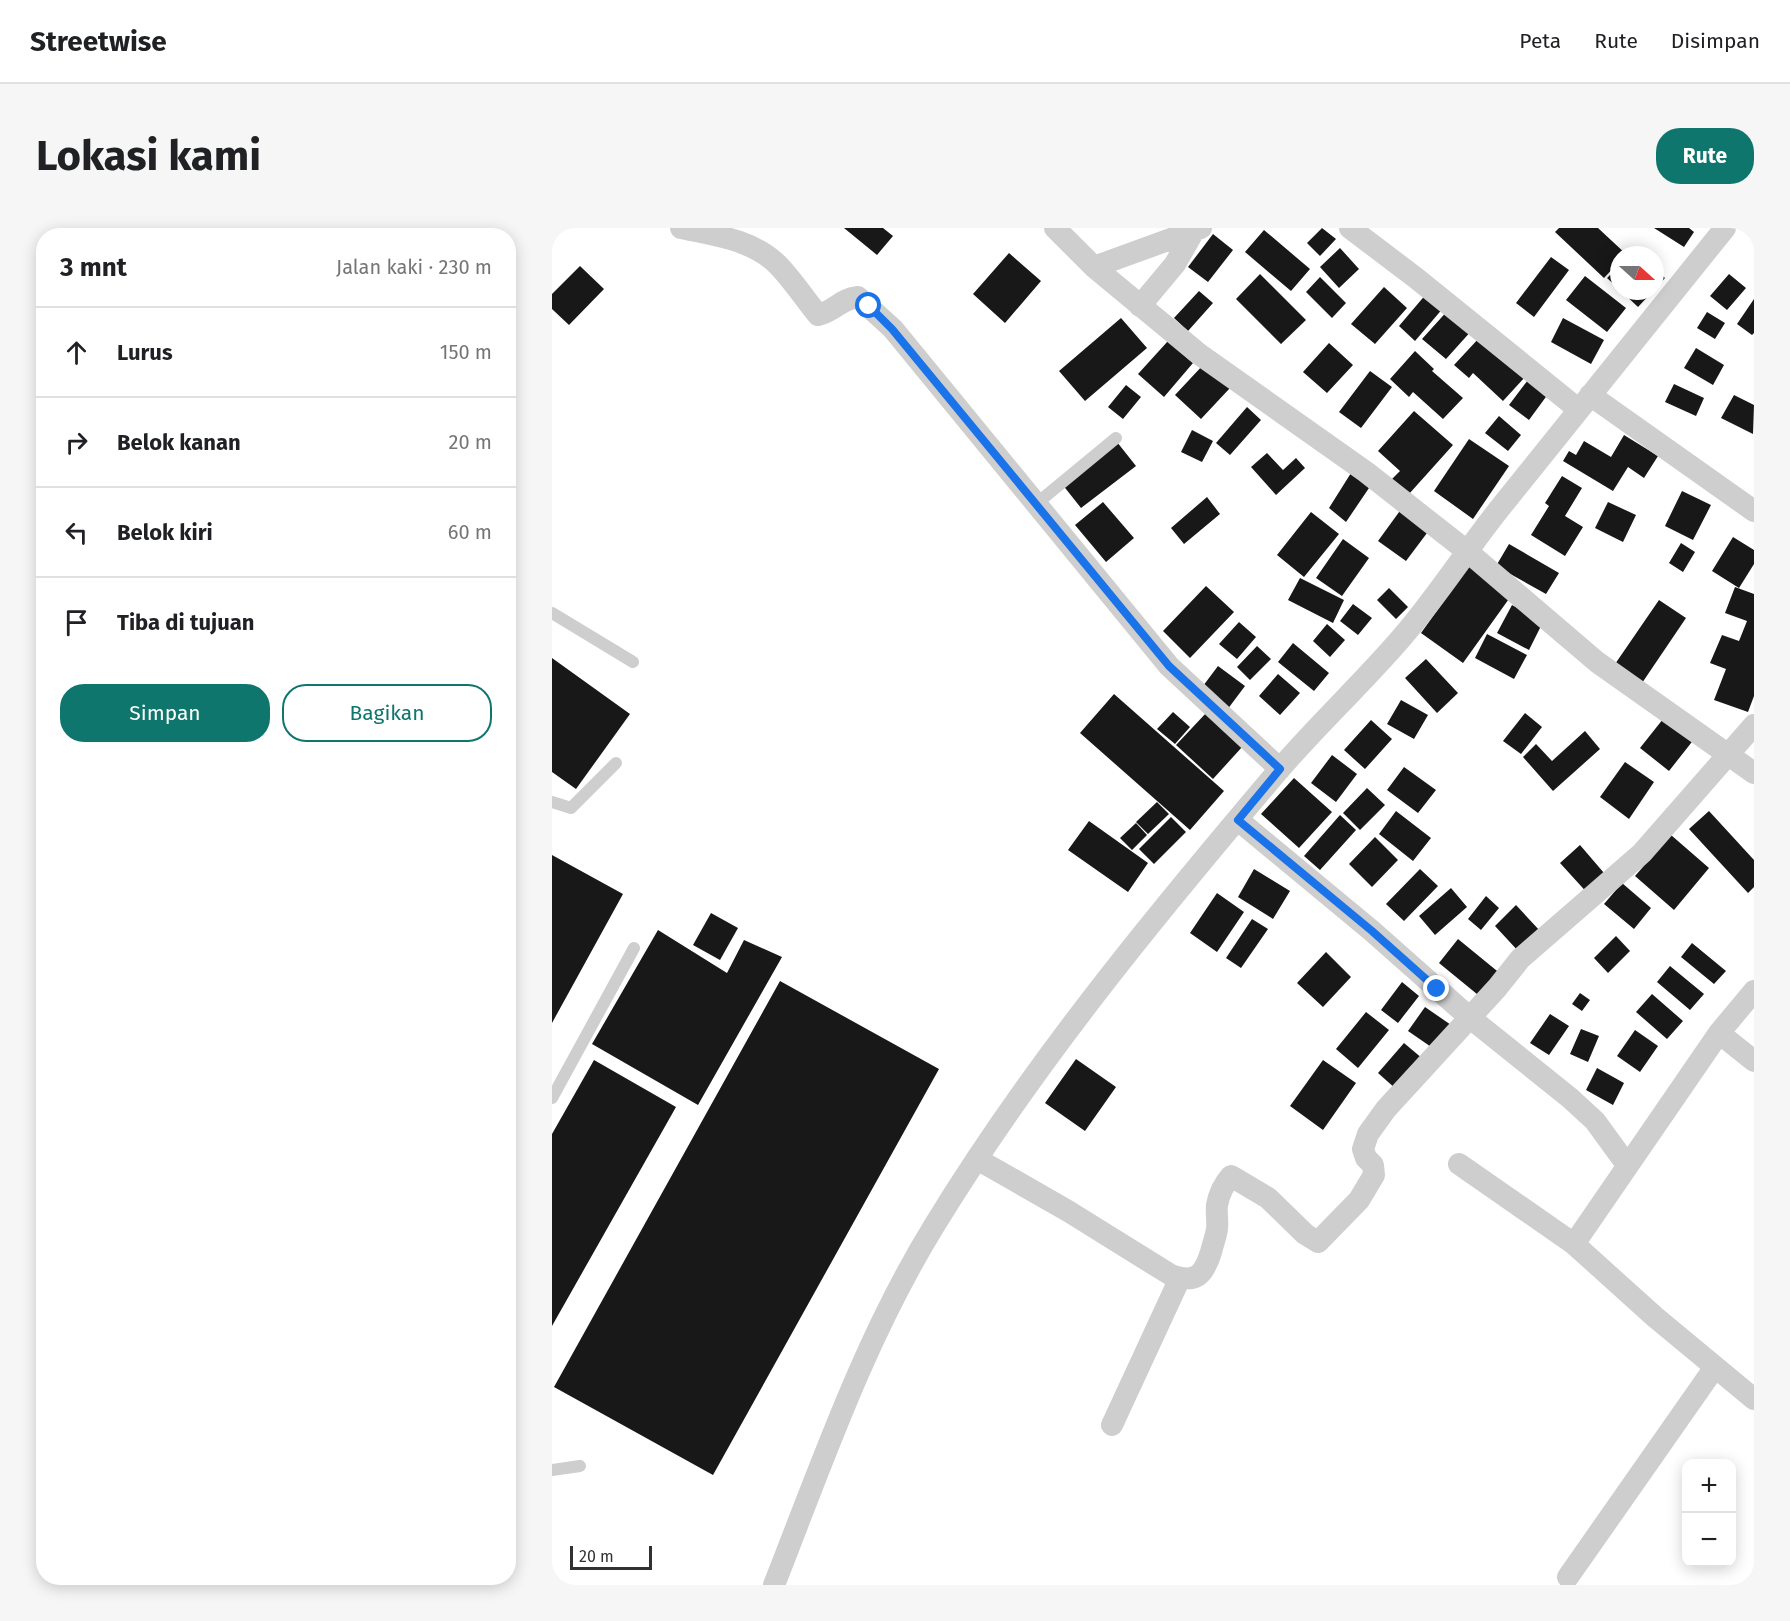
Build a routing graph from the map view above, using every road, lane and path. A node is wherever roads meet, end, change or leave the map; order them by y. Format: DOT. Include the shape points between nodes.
graph roads {
  1 [pos="681,228"];
  2 [pos="1055,228"];
  3 [pos="1350,228"];
  4 [pos="1725,228"];
  5 [pos="1198,229"];
  6 [pos="741,234"];
  7 [pos="1094,267"];
  8 [pos="1140,306"];
  9 [pos="1584,402"];
  10 [pos="1116,438"];
  11 [pos="1036,504"];
  12 [pos="1754,511"];
  13 [pos="1468,552"];
  14 [pos="552,613"];
  15 [pos="633,662"];
  16 [pos="1754,725"];
  17 [pos="1729,754"];
  18 [pos="616,763"];
  19 [pos="1280,769"];
  20 [pos="1754,773"];
  21 [pos="552,802"];
  22 [pos="1238,820"];
  23 [pos="634,948"];
  24 [pos="1754,991"];
  25 [pos="1469,1017"];
  26 [pos="1719,1033"];
  27 [pos="1754,1061"];
  28 [pos="552,1098"];
  29 [pos="977,1159"];
  30 [pos="1459,1164"];
  31 [pos="1627,1165"];
  32 [pos="1574,1244"];
  33 [pos="1180,1278"];
  34 [pos="1716,1367"];
  35 [pos="1754,1399"];
  36 [pos="1112,1425"];
  37 [pos="580,1466"];
  38 [pos="552,1470"];
  39 [pos="1568,1576"];
  40 [pos="774,1585"];
  1 -- 6 [label="street"];
  2 -- 7 [label="street"];
  3 -- 9 [label="street"];
  4 -- 9 [label="street"];
  5 -- 7 [label="street"];
  5 -- 8 [label="street"];
  6 -- 11 [label="street" via="776,263 818,315 828,313 846,298 858,297 869,306"];
  7 -- 8 [label="street"];
  8 -- 13 [label="street"];
  9 -- 12 [label="street"];
  9 -- 13 [label="street"];
  10 -- 11 [label="lane"];
  11 -- 19 [label="street" via="1169,666"];
  13 -- 17 [label="street" via="1596,662"];
  13 -- 19 [label="street" via="1403,637"];
  14 -- 15 [label="lane"];
  16 -- 17 [label="street"];
  17 -- 20 [label="street"];
  17 -- 25 [label="street" via="1642,853 1520,959"];
  18 -- 21 [label="lane" via="571,808"];
  19 -- 22 [label="street"];
  22 -- 25 [label="street"];
  22 -- 29 [label="street" via="1054,1048"];
  23 -- 28 [label="lane"];
  24 -- 26 [label="street"];
  25 -- 31 [label="street" via="1595,1121"];
  25 -- 33 [label="street" via="1368,1134 1363,1149 1374,1175 1359,1200 1318,1242 1268,1198 1231,1176 1217,1205 1217,1230 1206,1268 1200,1275"];
  26 -- 27 [label="street"];
  26 -- 31 [label="street"];
  29 -- 33 [label="street"];
  29 -- 40 [label="street" via="933,1226 876,1334 843,1407"];
  30 -- 32 [label="street"];
  31 -- 32 [label="street"];
  32 -- 34 [label="street"];
  33 -- 36 [label="street"];
  34 -- 35 [label="street"];
  34 -- 39 [label="street"];
  37 -- 38 [label="lane"];
}
